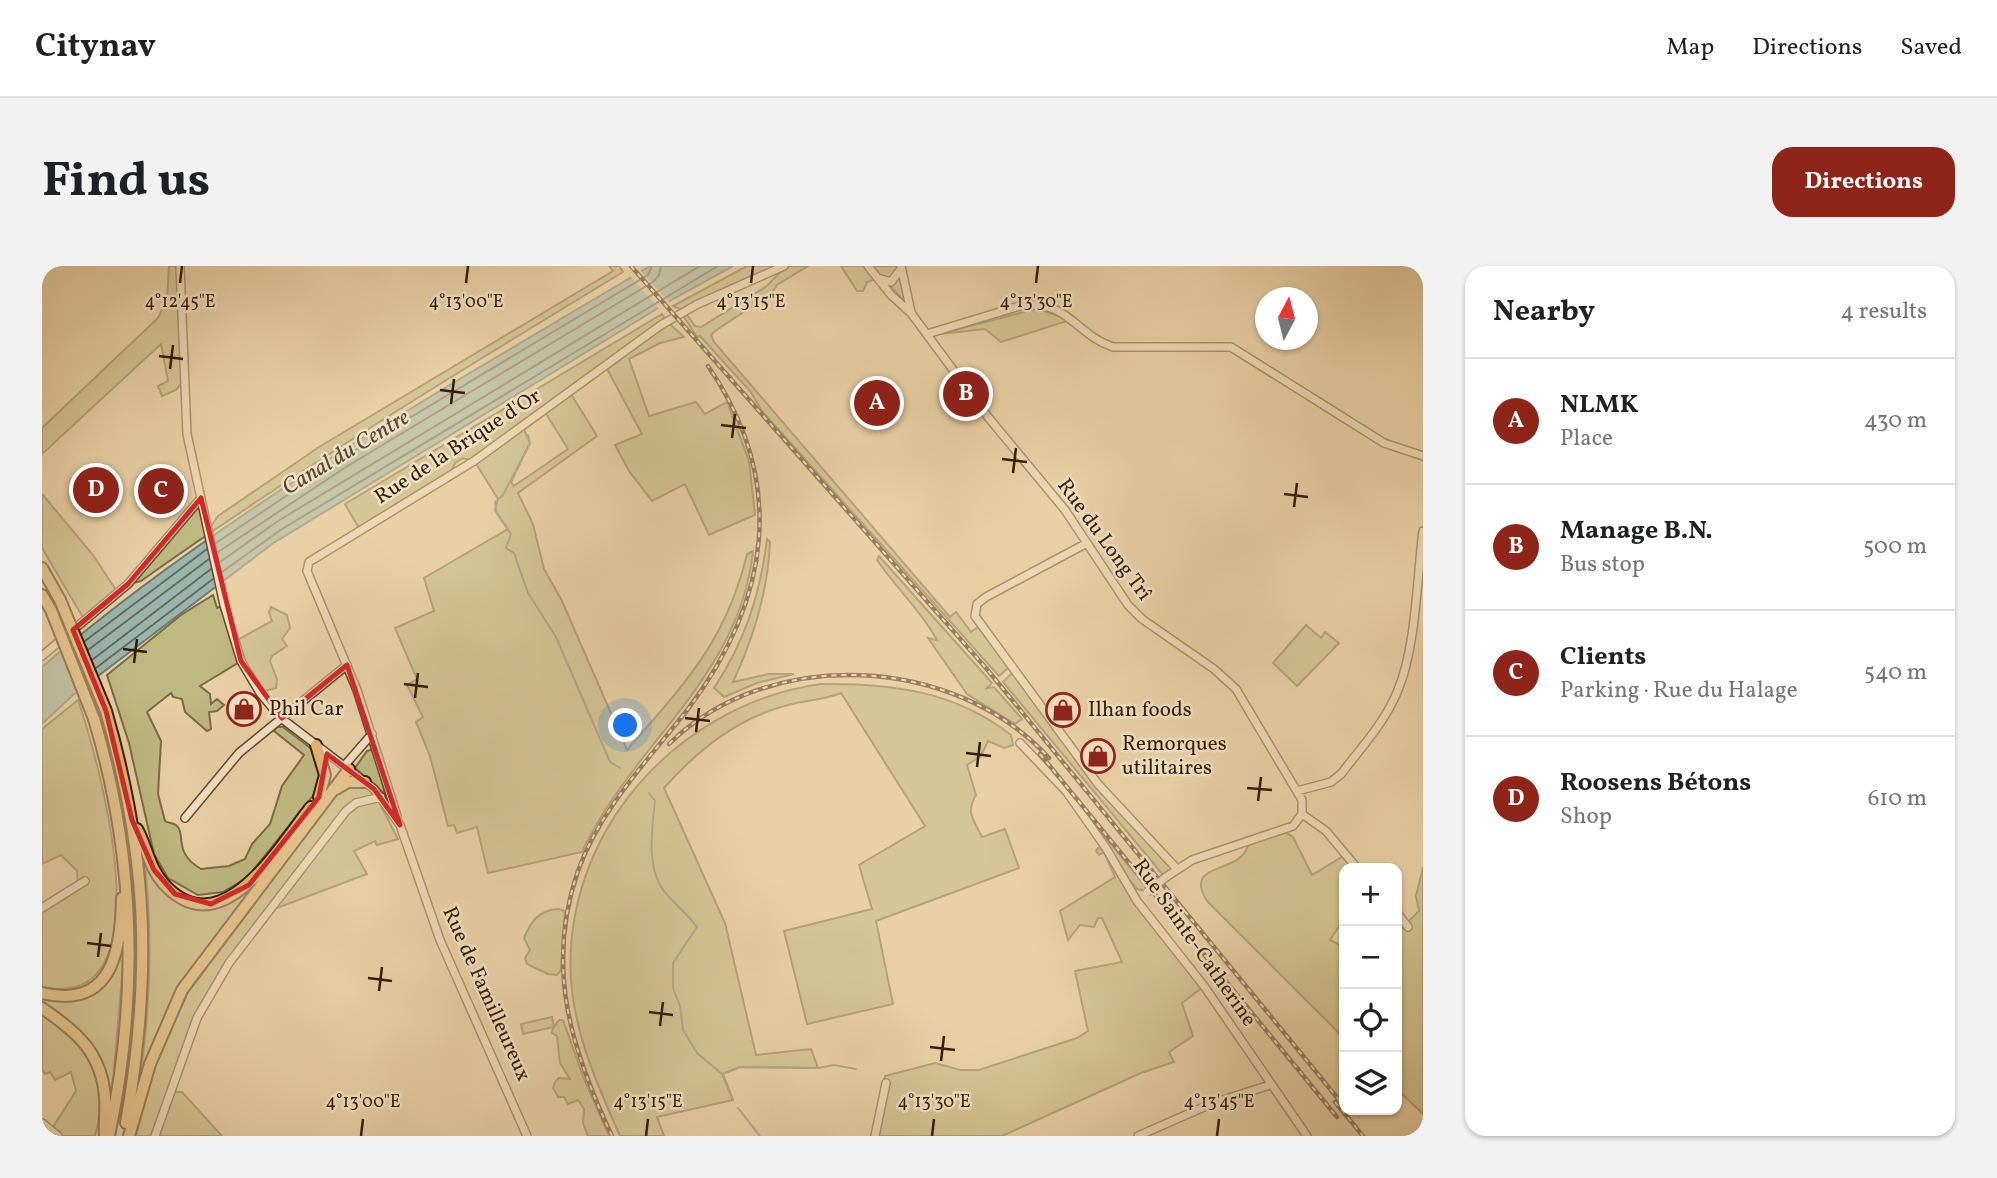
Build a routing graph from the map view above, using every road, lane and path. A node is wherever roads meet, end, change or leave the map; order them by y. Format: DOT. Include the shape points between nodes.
graph roads {
  1 [pos="180,266"];
  2 [pos="784,266"];
  3 [pos="869,266"];
  4 [pos="902,267"];
  5 [pos="878,278"];
  6 [pos="911,313"];
  7 [pos="929,337"];
  8 [pos="1423,456"];
  9 [pos="201,498"];
  10 [pos="1423,531"];
  11 [pos="1087,543"];
  12 [pos="42,568"];
  13 [pos="307,571"];
  14 [pos="42,595"];
  15 [pos="42,656"];
  16 [pos="347,665"];
  17 [pos="281,718"];
  18 [pos="372,734"];
  19 [pos="1020,743"];
  20 [pos="316,745"];
  21 [pos="347,768"];
  22 [pos="365,782"];
  23 [pos="1297,791"];
  24 [pos="331,793"];
  25 [pos="319,797"];
  26 [pos="380,797"];
  27 [pos="1303,814"];
  28 [pos="185,818"];
  29 [pos="132,821"];
  30 [pos="400,825"];
  31 [pos="1353,863"];
  32 [pos="1177,869"];
  33 [pos="127,878"];
  34 [pos="85,881"];
  35 [pos="1137,901"];
  36 [pos="42,908"];
  37 [pos="1402,919"];
  38 [pos="1408,927"];
  39 [pos="42,993"];
  40 [pos="42,1008"];
  41 [pos="886,1083"];
  42 [pos="1270,1085"];
  43 [pos="42,1123"];
  44 [pos="58,1136"];
  45 [pos="107,1136"];
  46 [pos="123,1136"];
  47 [pos="129,1136"];
  48 [pos="155,1136"];
  49 [pos="527,1136"];
  50 [pos="875,1136"];
  51 [pos="1138,1136"];
  52 [pos="1307,1136"];
  1 -- 9 [label="street, Rue de Familleureux" via="185,421"];
  2 -- 13 [label="street, Rue de la Brique d'Or" via="698,303 474,461 312,558"];
  3 -- 5 [label="street"];
  4 -- 5 [label="street" via="891,282"];
  4 -- 6 [label="street"];
  5 -- 6 [label="street"];
  6 -- 7 [label="street, Rue du Long Trî"];
  7 -- 8 [label="street" via="1038,304 1063,311 1096,341 1113,347 1231,347 1384,443"];
  7 -- 11 [label="street, Rue du Long Trî"];
  9 -- 15 [label="street" via="128,584"];
  9 -- 17 [label="street, Rue de Familleureux" via="241,661"];
  10 -- 23 [label="street" via="1398,692 1341,774 1331,782"];
  11 -- 23 [label="street, Rue du Long Trî" via="1137,614 1236,689"];
  11 -- 32 [label="street" via="986,597 977,604 975,616 1098,784"];
  12 -- 29 [label="highway, bridge" via="106,711"];
  13 -- 16 [label="street, Rue de Familleureux"];
  14 -- 33 [label="highway, bridge" via="94,719 117,810"];
  16 -- 17 [label="street"];
  16 -- 18 [label="street, Rue de Familleureux"];
  17 -- 20 [label="street, Rue de Familleureux"];
  17 -- 28 [label="street" via="230,762"];
  18 -- 21 [label="street"];
  18 -- 30 [label="street, Rue de Familleureux"];
  19 -- 35 [label="street, Rue Sainte-Catherine" via="1071,798"];
  20 -- 21 [label="street, Rue de Familleureux"];
  20 -- 25 [label="highway" via="325,775"];
  21 -- 22 [label="street, Rue de Familleureux"];
  21 -- 24 [label="highway"];
  21 -- 25 [label="highway"];
  22 -- 24 [label="highway" via="348,782"];
  22 -- 26 [label="street, Rue de Familleureux"];
  23 -- 27 [label="street, Rue du Long Trî"];
  24 -- 47 [label="highway" via="182,990 150,1064"];
  25 -- 29 [label="highway" via="248,885 211,904 185,900 163,882"];
  26 -- 30 [label="street, Rue de Familleureux"];
  26 -- 48 [label="street" via="356,803 346,811 229,963 197,1018"];
  27 -- 31 [label="street" via="1326,831"];
  27 -- 32 [label="street" via="1293,826"];
  29 -- 46 [label="highway" via="142,895 144,962 136,1058"];
  30 -- 49 [label="street, Rue de Familleureux" via="442,945"];
  32 -- 35 [label="street, bridge"];
  33 -- 39 [label="highway" via="120,942 104,978 79,995"];
  33 -- 45 [label="highway" via="129,993 123,1058"];
  34 -- 36 [label="street"];
  35 -- 42 [label="street, Rue Sainte-Catherine" via="1204,986"];
  37 -- 38 [label="street"];
  40 -- 45 [label="highway" via="75,1033 95,1057 103,1081"];
  41 -- 50 [label="street"];
  42 -- 51 [label="street" via="1213,1103"];
  42 -- 52 [label="street, Rue Sainte-Catherine"];
  43 -- 44 [label="street"];
}
